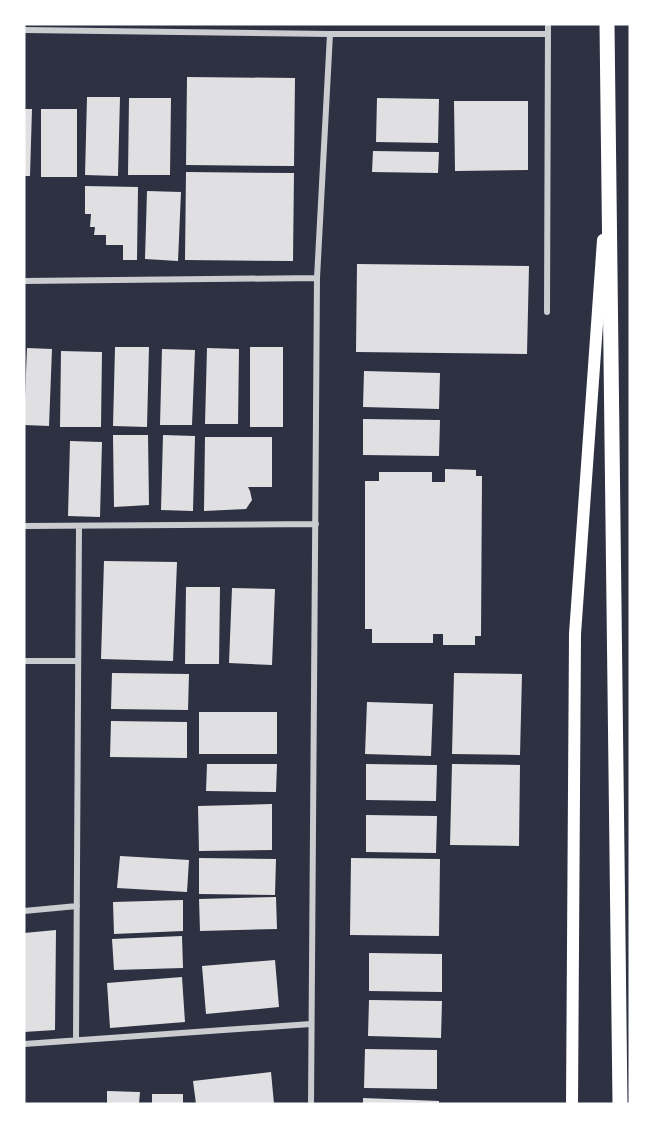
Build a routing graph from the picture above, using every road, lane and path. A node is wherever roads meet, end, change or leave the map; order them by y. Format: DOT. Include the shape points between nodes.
graph roads {
  1 [pos="548,24"];
  2 [pos="607,24"];
  3 [pos="24,30"];
  4 [pos="548,33"];
  5 [pos="330,34"];
  6 [pos="609,164"];
  7 [pos="317,278"];
  8 [pos="24,280"];
  9 [pos="547,312"];
  10 [pos="315,524"];
  11 [pos="24,526"];
  12 [pos="79,526"];
  13 [pos="24,661"];
  14 [pos="78,661"];
  15 [pos="76,906"];
  16 [pos="24,911"];
  17 [pos="311,1024"];
  18 [pos="75,1040"];
  19 [pos="24,1044"];
  20 [pos="310,1104"];
  21 [pos="572,1104"];
  22 [pos="620,1104"];
  1 -- 4 [label="street"];
  2 -- 6 [label="main road"];
  3 -- 5 [label="street"];
  4 -- 5 [label="street"];
  4 -- 9 [label="street"];
  5 -- 7 [label="street"];
  6 -- 21 [label="main road" via="575,634"];
  6 -- 22 [label="main road"];
  7 -- 8 [label="street"];
  7 -- 10 [label="street"];
  10 -- 12 [label="street"];
  10 -- 17 [label="street"];
  11 -- 12 [label="street"];
  12 -- 14 [label="street"];
  13 -- 14 [label="street"];
  14 -- 15 [label="street"];
  15 -- 16 [label="street"];
  15 -- 18 [label="street"];
  17 -- 18 [label="street"];
  17 -- 20 [label="street"];
  18 -- 19 [label="street"];
}
